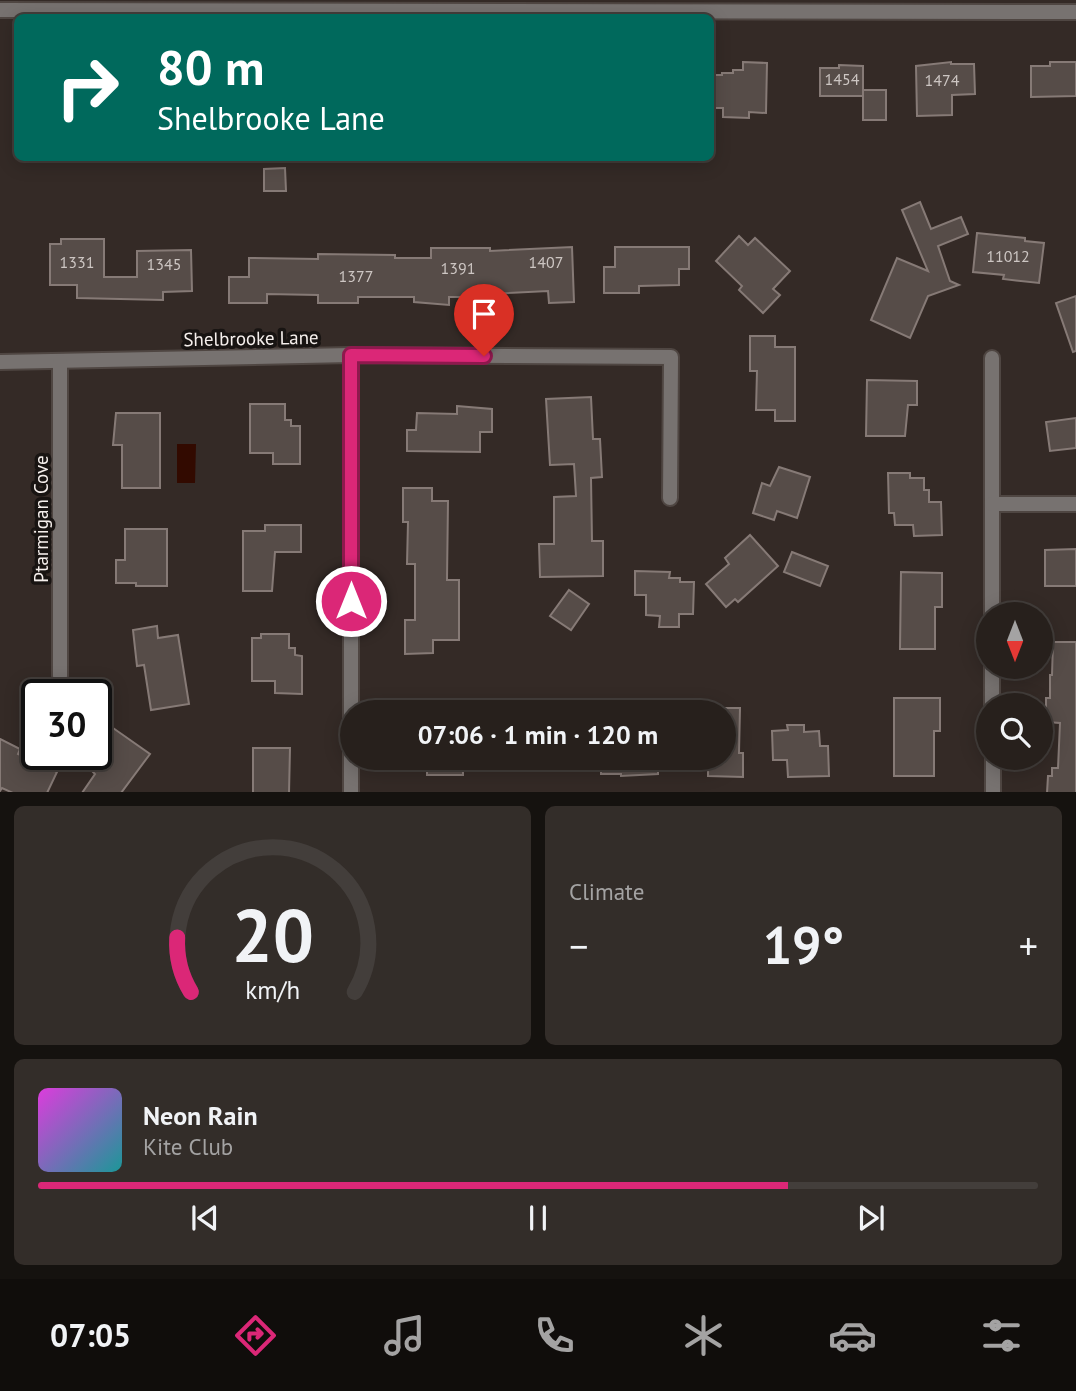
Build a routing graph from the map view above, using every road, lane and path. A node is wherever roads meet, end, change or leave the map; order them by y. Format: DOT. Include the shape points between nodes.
graph roads {
  1 [pos="0,10"];
  2 [pos="1076,12"];
  3 [pos="351,355"];
  4 [pos="992,358"];
  5 [pos="0,362"];
  6 [pos="60,362"];
  7 [pos="670,498"];
  8 [pos="992,504"];
  9 [pos="1076,504"];
  10 [pos="992,602"];
  11 [pos="60,676"];
  12 [pos="993,770"];
  13 [pos="351,792"];
  14 [pos="993,792"];
  1 -- 2 [label="street"];
  3 -- 6 [label="street, Shelbrooke Lane"];
  3 -- 7 [label="street, Shelbrooke Lane" via="671,357"];
  3 -- 13 [label="street"];
  4 -- 8 [label="street"];
  5 -- 6 [label="street, Shelbrooke Lane"];
  6 -- 11 [label="street, Ptarmigan Cove"];
  8 -- 9 [label="street"];
  8 -- 10 [label="street"];
  12 -- 14 [label="street"];
}
